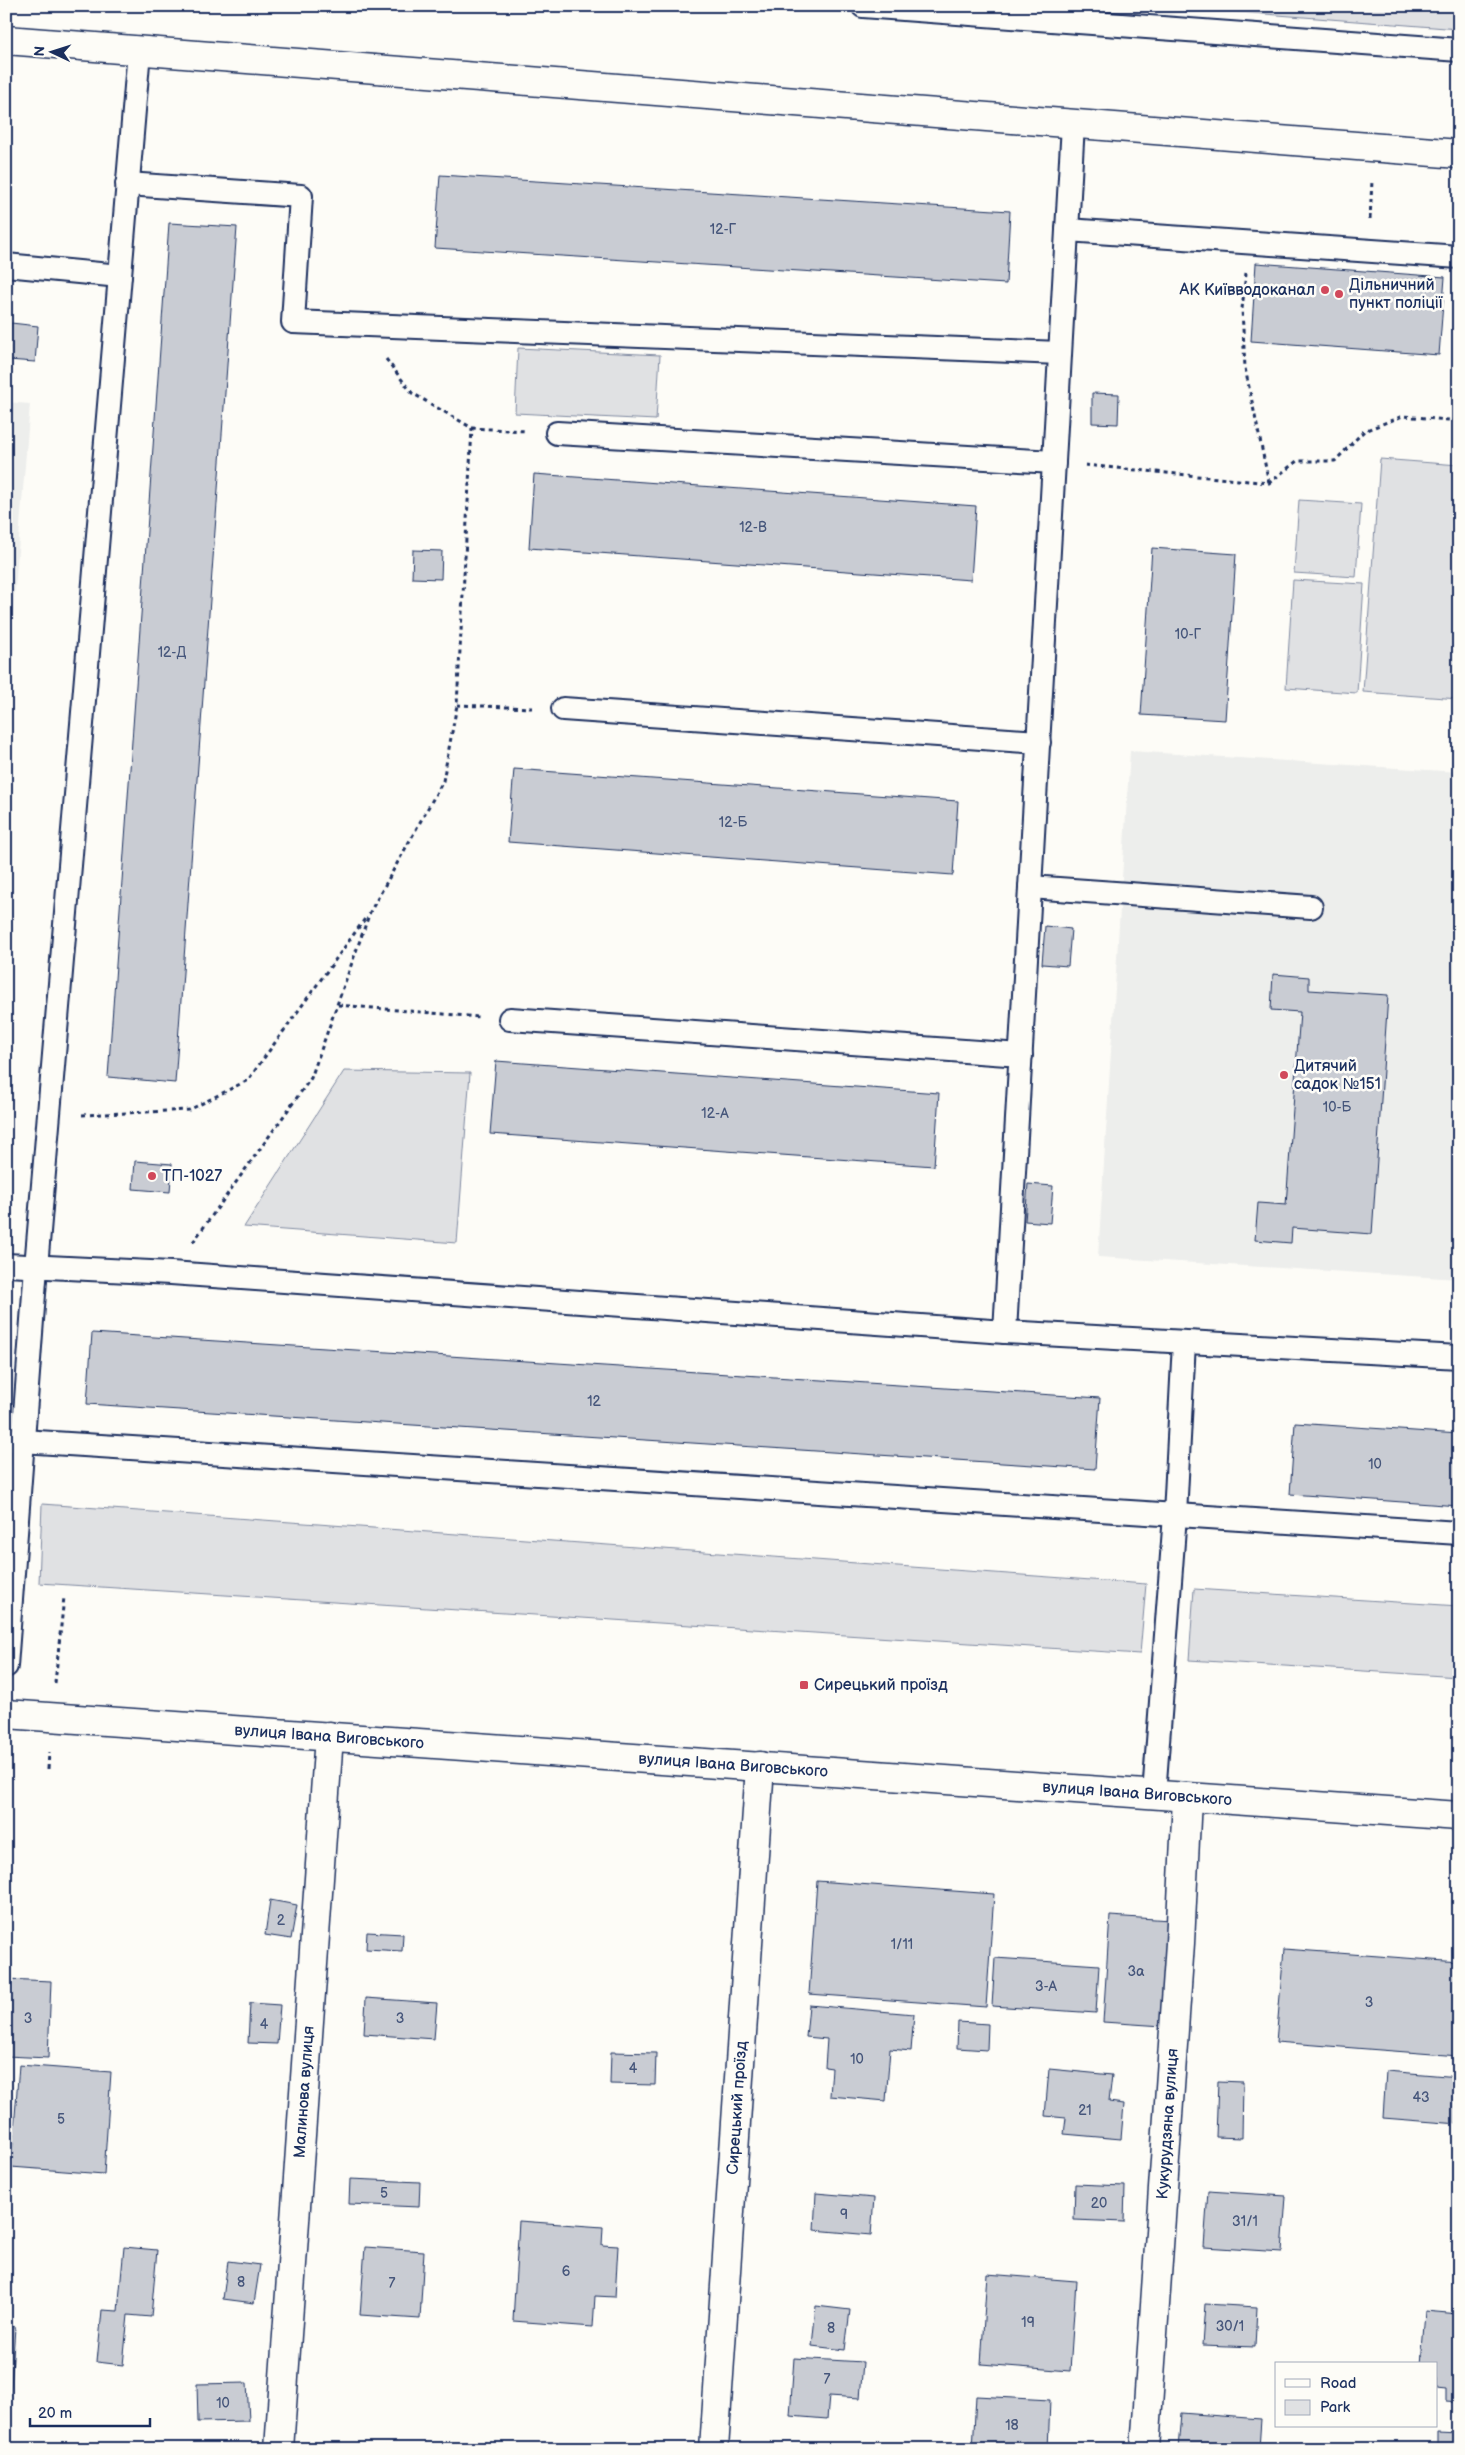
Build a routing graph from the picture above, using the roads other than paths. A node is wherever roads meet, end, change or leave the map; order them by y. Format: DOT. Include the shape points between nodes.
graph roads {
  1 [pos="863,6"];
  2 [pos="6,40"];
  3 [pos="1459,50"];
  4 [pos="139,51"];
  5 [pos="1073,124"];
  6 [pos="1459,154"];
  7 [pos="127,184"];
  8 [pos="1067,230"];
  9 [pos="1459,257"];
  10 [pos="6,266"];
  11 [pos="120,276"];
  12 [pos="1060,353"];
  13 [pos="557,433"];
  14 [pos="1054,462"];
  15 [pos="563,709"];
  16 [pos="1039,742"];
  17 [pos="1030,887"];
  18 [pos="1311,907"];
  19 [pos="510,1019"];
  20 [pos="1021,1055"];
  21 [pos="6,1265"];
  22 [pos="36,1267"];
  23 [pos="1005,1332"];
  24 [pos="1184,1342"];
  25 [pos="1459,1357"];
  26 [pos="14,1440"];
  27 [pos="1175,1515"];
  28 [pos="1459,1533"];
  29 [pos="6,1666"];
  30 [pos="6,1714"];
  31 [pos="329,1736"];
  32 [pos="760,1766"];
  33 [pos="1154,1795"];
  34 [pos="1187,1798"];
  35 [pos="1459,1816"];
  36 [pos="278,2449"];
  37 [pos="714,2449"];
  38 [pos="1145,2449"];
  1 -- 3 [label="lane"];
  2 -- 4 [label="street"];
  4 -- 5 [label="street"];
  4 -- 7 [label="lane"];
  5 -- 6 [label="street"];
  5 -- 8 [label="lane"];
  7 -- 11 [label="lane"];
  7 -- 12 [label="lane" via="301,196 293,322"];
  8 -- 9 [label="lane"];
  8 -- 12 [label="lane"];
  10 -- 11 [label="lane"];
  11 -- 22 [label="lane"];
  12 -- 14 [label="lane"];
  13 -- 14 [label="lane"];
  14 -- 16 [label="lane"];
  15 -- 16 [label="lane"];
  16 -- 17 [label="lane"];
  17 -- 18 [label="lane"];
  17 -- 20 [label="lane"];
  19 -- 20 [label="lane"];
  20 -- 23 [label="lane"];
  21 -- 22 [label="lane"];
  22 -- 23 [label="lane" via="171,1273"];
  22 -- 26 [label="lane"];
  23 -- 24 [label="lane"];
  24 -- 25 [label="lane"];
  24 -- 27 [label="lane"];
  26 -- 27 [label="lane"];
  26 -- 29 [label="lane"];
  27 -- 28 [label="lane"];
  27 -- 33 [label="lane"];
  30 -- 31 [label="street, вулиця Івана Виговського"];
  31 -- 32 [label="street, вулиця Івана Виговського"];
  31 -- 36 [label="street, Малинова вулиця"];
  32 -- 33 [label="street, вулиця Івана Виговського"];
  32 -- 37 [label="street, Сирецький проїзд"];
  33 -- 34 [label="street, вулиця Івана Виговського"];
  34 -- 35 [label="street, вулиця Івана Виговського"];
  34 -- 38 [label="street, Кукурудзяна вулиця"];
}
